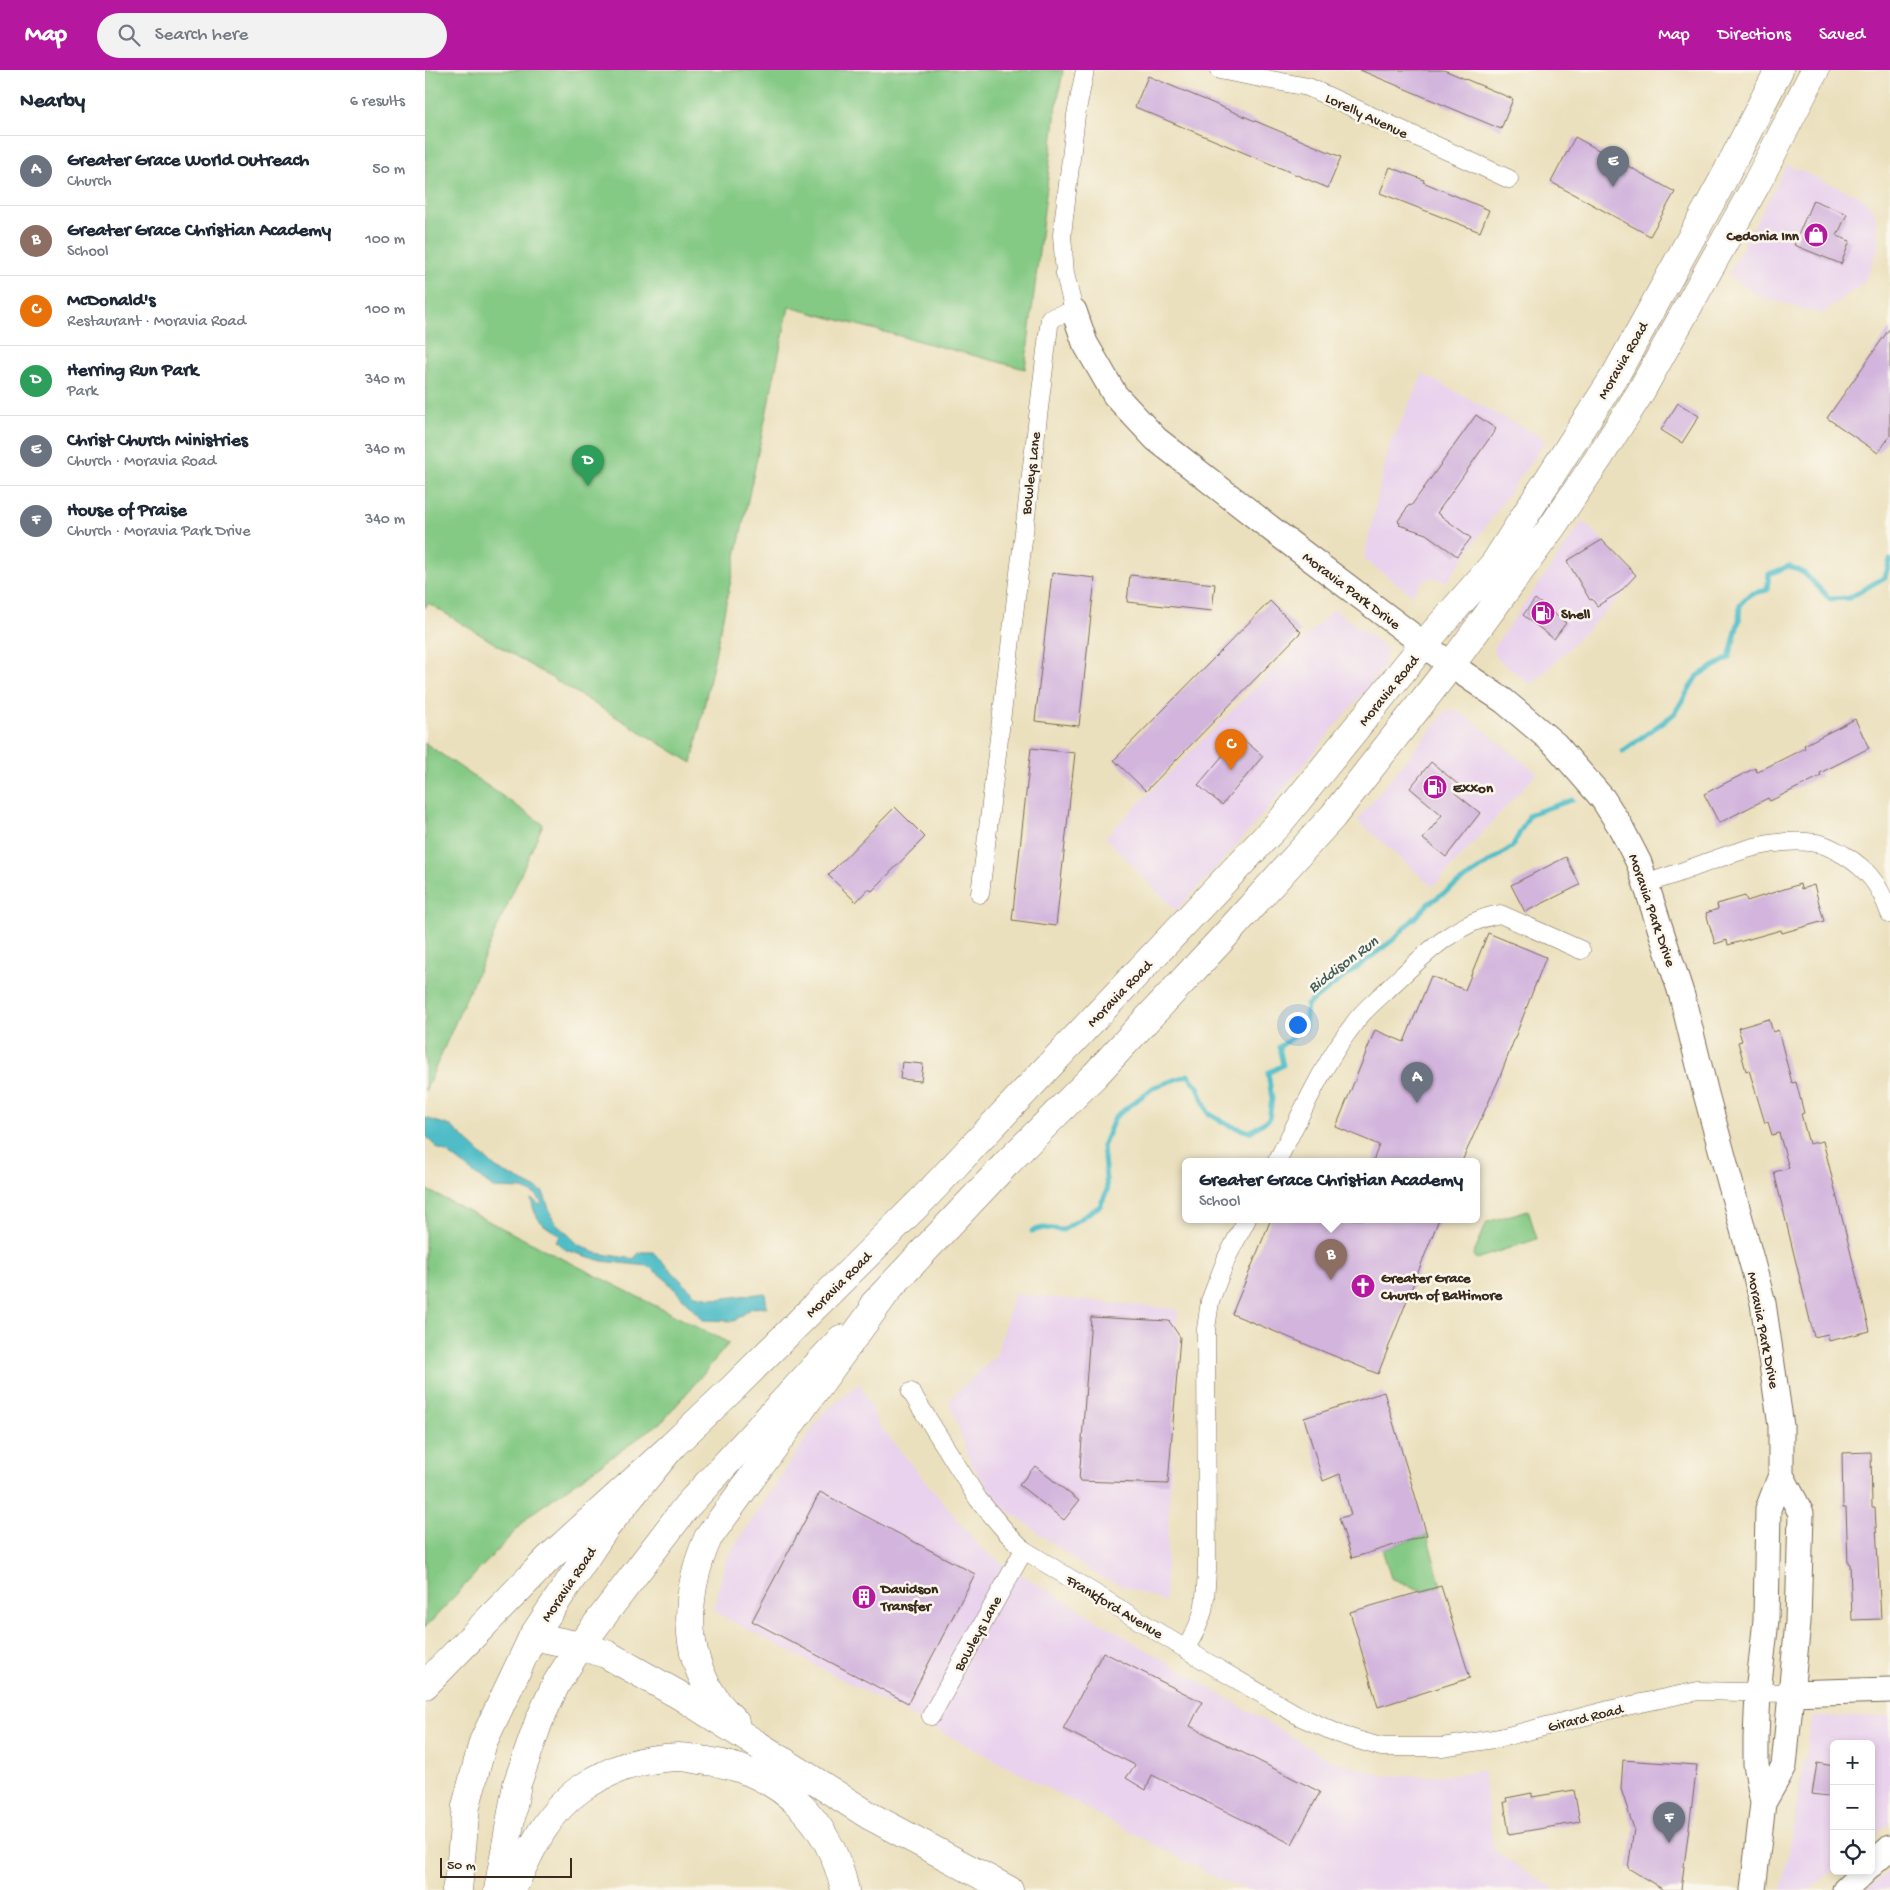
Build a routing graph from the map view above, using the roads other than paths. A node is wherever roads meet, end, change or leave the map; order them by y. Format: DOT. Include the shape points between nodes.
graph roads {
  1 [pos="1085,70"];
  2 [pos="1219,70"];
  3 [pos="1779,70"];
  4 [pos="1815,70"];
  5 [pos="1509,179"];
  6 [pos="1073,311"];
  7 [pos="1424,644"];
  8 [pos="1451,665"];
  9 [pos="1646,883"];
  10 [pos="980,894"];
  11 [pos="1890,914"];
  12 [pos="1581,950"];
  13 [pos="1279,1158"];
  14 [pos="1245,1223"];
  15 [pos="890,1287"];
  16 [pos="911,1392"];
  17 [pos="673,1445"];
  18 [pos="1781,1475"];
  19 [pos="1024,1550"];
  20 [pos="533,1636"];
  21 [pos="580,1646"];
  22 [pos="1185,1649"];
  23 [pos="425,1685"];
  24 [pos="1890,1690"];
  25 [pos="1758,1692"];
  26 [pos="1790,1693"];
  27 [pos="931,1716"];
  28 [pos="754,1743"];
  29 [pos="1381,1747"];
  30 [pos="1763,1802"];
  31 [pos="1890,1848"];
  32 [pos="1875,1862"];
  33 [pos="1861,1875"];
  34 [pos="458,1884"];
  35 [pos="498,1890"];
  36 [pos="512,1890"];
  37 [pos="845,1890"];
  38 [pos="1009,1890"];
  39 [pos="1753,1890"];
  40 [pos="1845,1890"];
  1 -- 6 [label="street" via="1062,235 1065,274"];
  2 -- 5 [label="street, Lorelly Avenue" via="1309,87"];
  3 -- 7 [label="main road, Moravia Road" via="1723,180 1616,374 1494,564"];
  4 -- 8 [label="main road, Moravia Road" via="1757,183 1640,393 1547,534"];
  6 -- 7 [label="main road, Moravia Park Drive" via="1085,342 1115,395 1156,439"];
  6 -- 10 [label="street, Bowleys Lane" via="1050,318"];
  7 -- 8 [label="main road, Moravia Park Drive"];
  7 -- 17 [label="main road, Moravia Road" via="1281,821 924,1198"];
  8 -- 9 [label="main road, Moravia Park Drive" via="1504,701 1555,744 1603,799 1639,863"];
  8 -- 15 [label="main road, Moravia Road" via="1326,823 1222,939"];
  9 -- 11 [label="street" via="1757,846 1817,842 1831,847 1865,869"];
  9 -- 18 [label="main road, Moravia Park Drive" via="1681,996 1763,1303 1781,1426"];
  12 -- 13 [label="street" via="1499,914 1486,916 1446,937 1353,1024 1335,1051"];
  14 -- 22 [label="street" via="1213,1292 1205,1329 1205,1603 1202,1619"];
  15 -- 21 [label="main road, Moravia Road" via="686,1507"];
  15 -- 28 [label="main road" via="708,1538 696,1568 689,1620 700,1671 715,1700"];
  16 -- 19 [label="street, Frankford Avenue" via="978,1499"];
  17 -- 20 [label="main road, Moravia Road" via="606,1527"];
  17 -- 23 [label="main road" via="549,1558"];
  18 -- 25 [label="main road, Moravia Park Drive" via="1768,1509 1766,1620"];
  18 -- 26 [label="main road, Moravia Park Drive" via="1801,1513 1798,1622"];
  19 -- 22 [label="street, Frankford Avenue"];
  19 -- 27 [label="street, Bowleys Lane"];
  20 -- 21 [label="main road"];
  20 -- 34 [label="main road, Moravia Road" via="483,1742 466,1806"];
  21 -- 28 [label="main road" via="606,1654 649,1677"];
  21 -- 35 [label="main road, Moravia Road" via="556,1684 539,1721 517,1784"];
  22 -- 29 [label="street, Frankford Avenue" via="1301,1717 1341,1735"];
  24 -- 26 [label="main road"];
  25 -- 26 [label="street, Girard Road"];
  25 -- 29 [label="street, Girard Road" via="1698,1691 1506,1737 1442,1747"];
  25 -- 30 [label="main road, Moravia Park Drive" via="1756,1764"];
  26 -- 30 [label="main road, Moravia Park Drive" via="1785,1766"];
  28 -- 38 [label="main road" via="870,1816"];
  30 -- 39 [label="main road, Moravia Park Drive"];
  31 -- 32 [label="main road"];
  33 -- 40 [label="main road"];
  36 -- 37 [label="main road" via="552,1816 580,1789 626,1766 679,1757 741,1768 785,1792 817,1824 830,1846"];
}
